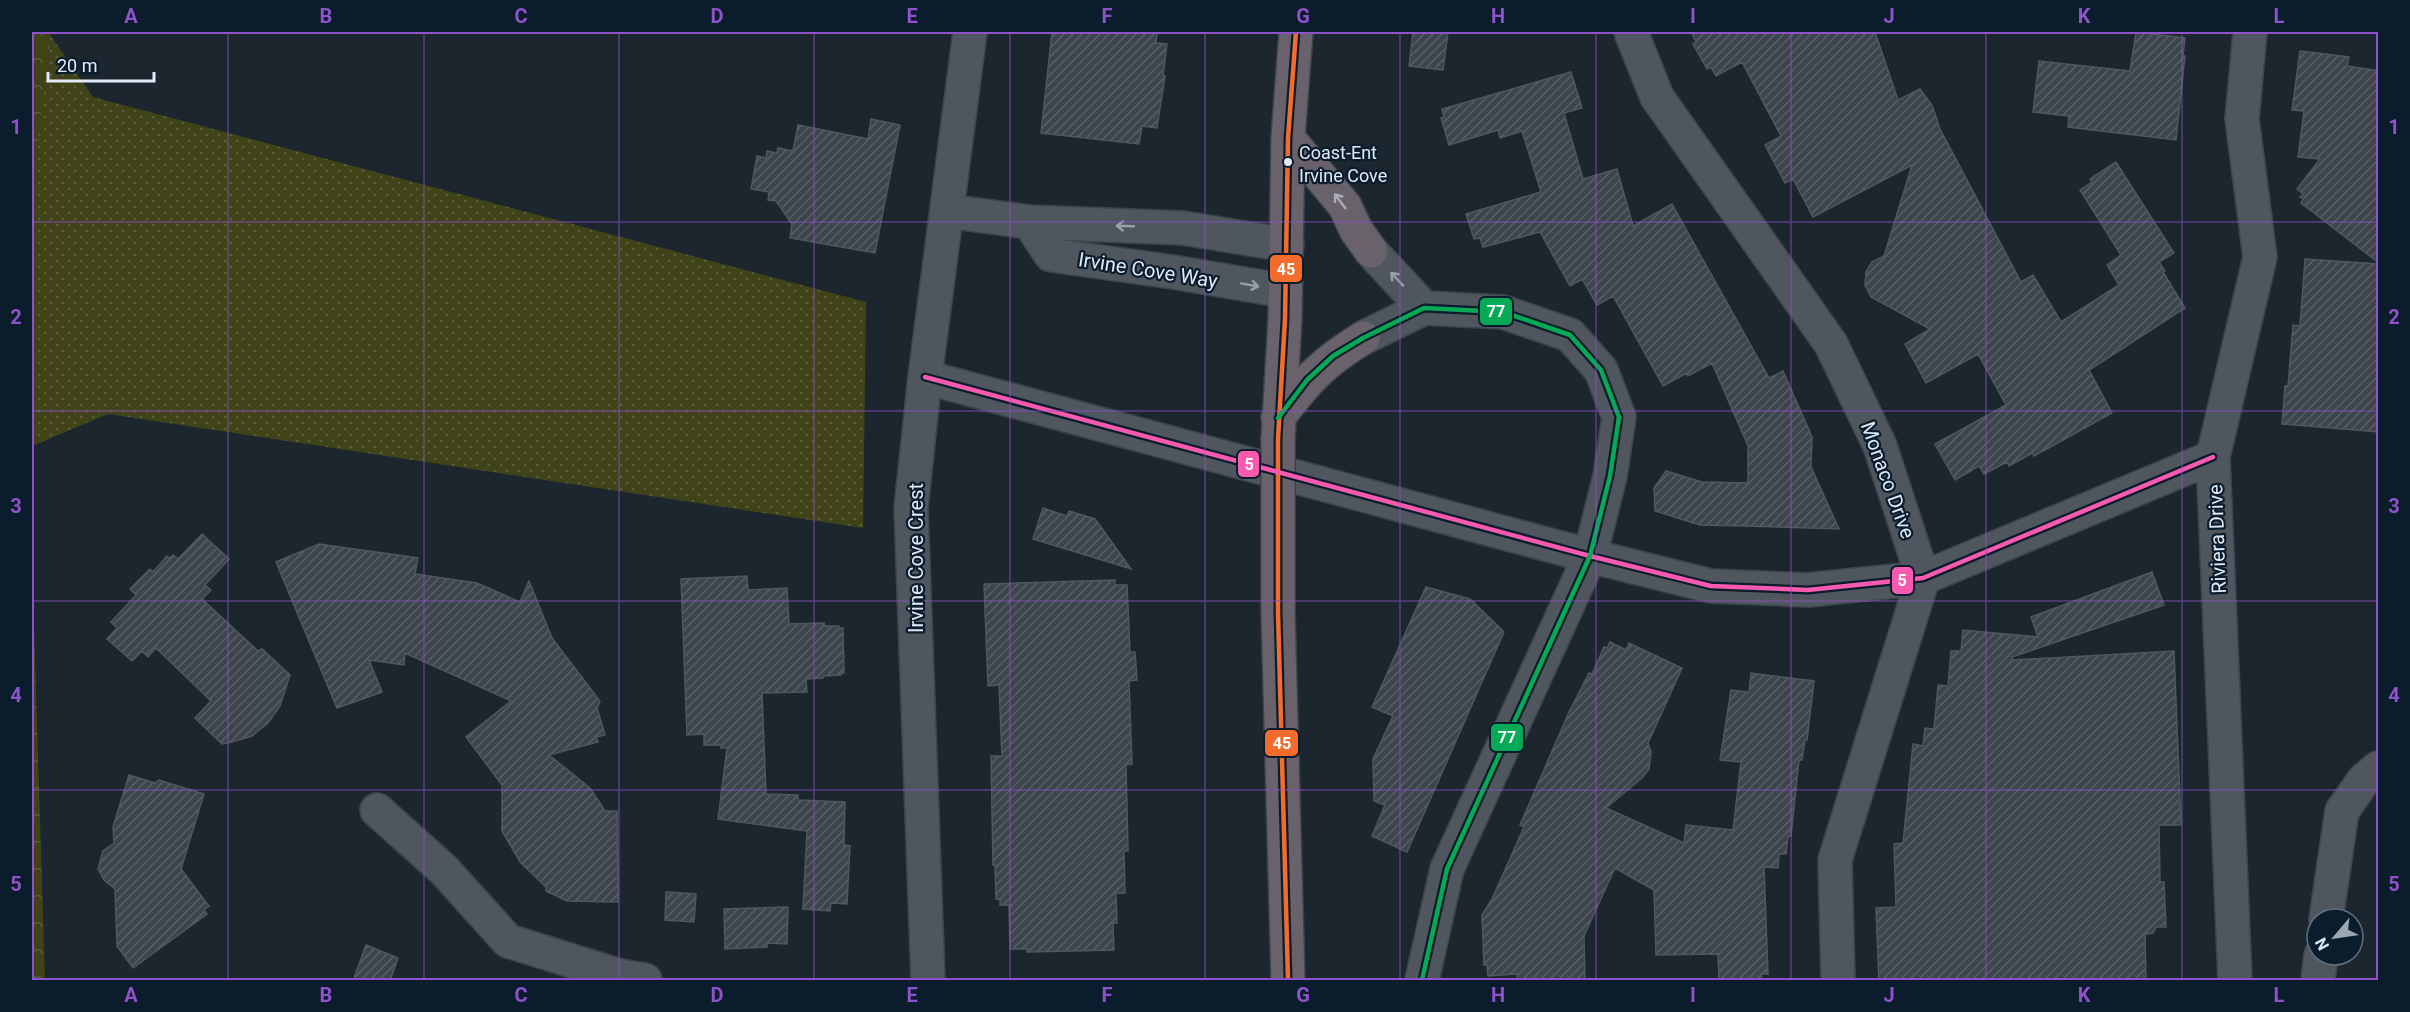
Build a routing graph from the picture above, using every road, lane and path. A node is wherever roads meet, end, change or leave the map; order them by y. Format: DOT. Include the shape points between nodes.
graph roads {
  1 [pos="970,32"];
  2 [pos="1296,32"];
  3 [pos="1631,32"];
  4 [pos="2250,32"];
  5 [pos="1288,138"];
  6 [pos="947,211"];
  7 [pos="1029,222"];
  8 [pos="1287,245"];
  9 [pos="1371,250"];
  10 [pos="1285,291"];
  11 [pos="1424,308"];
  12 [pos="1363,338"];
  13 [pos="925,378"];
  14 [pos="1278,429"];
  15 [pos="2213,457"];
  16 [pos="1590,556"];
  17 [pos="1923,578"];
  18 [pos="2379,768"];
  19 [pos="377,810"];
  20 [pos="2328,907"];
  21 [pos="645,981"];
  22 [pos="928,981"];
  23 [pos="1288,981"];
  24 [pos="1422,981"];
  25 [pos="1838,981"];
  26 [pos="2235,981"];
  1 -- 6 [label="street, Irvine Cove Crest"];
  2 -- 5 [label="highway"];
  3 -- 17 [label="street, Monaco Drive" via="1657,98 1831,344 1880,446"];
  4 -- 15 [label="street, Riviera Drive" via="2242,119 2260,257"];
  5 -- 8 [label="highway"];
  9 -- 5 [label="highway, one-way" via="1345,206"];
  6 -- 7 [label="street, Irvine Cove Way"];
  6 -- 13 [label="street, Irvine Cove Crest"];
  8 -- 7 [label="street, Irvine Cove Way, one-way" via="1184,228"];
  7 -- 10 [label="street, Irvine Cove Way, one-way" via="1051,255"];
  8 -- 10 [label="highway"];
  11 -- 9 [label="street, one-way"];
  10 -- 14 [label="highway"];
  11 -- 12 [label="street"];
  11 -- 16 [label="street" via="1503,312 1570,335 1601,370 1619,417 1610,476"];
  12 -- 14 [label="highway" via="1307,380"];
  13 -- 16 [label="street"];
  13 -- 22 [label="street, Irvine Cove Crest" via="911,508"];
  14 -- 23 [label="highway, bridge" via="1278,612"];
  15 -- 17 [label="street"];
  15 -- 26 [label="street, Riviera Drive"];
  16 -- 17 [label="street" via="1711,586 1808,590"];
  16 -- 24 [label="street" via="1447,869"];
  17 -- 25 [label="street" via="1835,860"];
  18 -- 20 [label="street" via="2364,780 2342,811"];
  19 -- 21 [label="street" via="444,870 508,941"];
}
